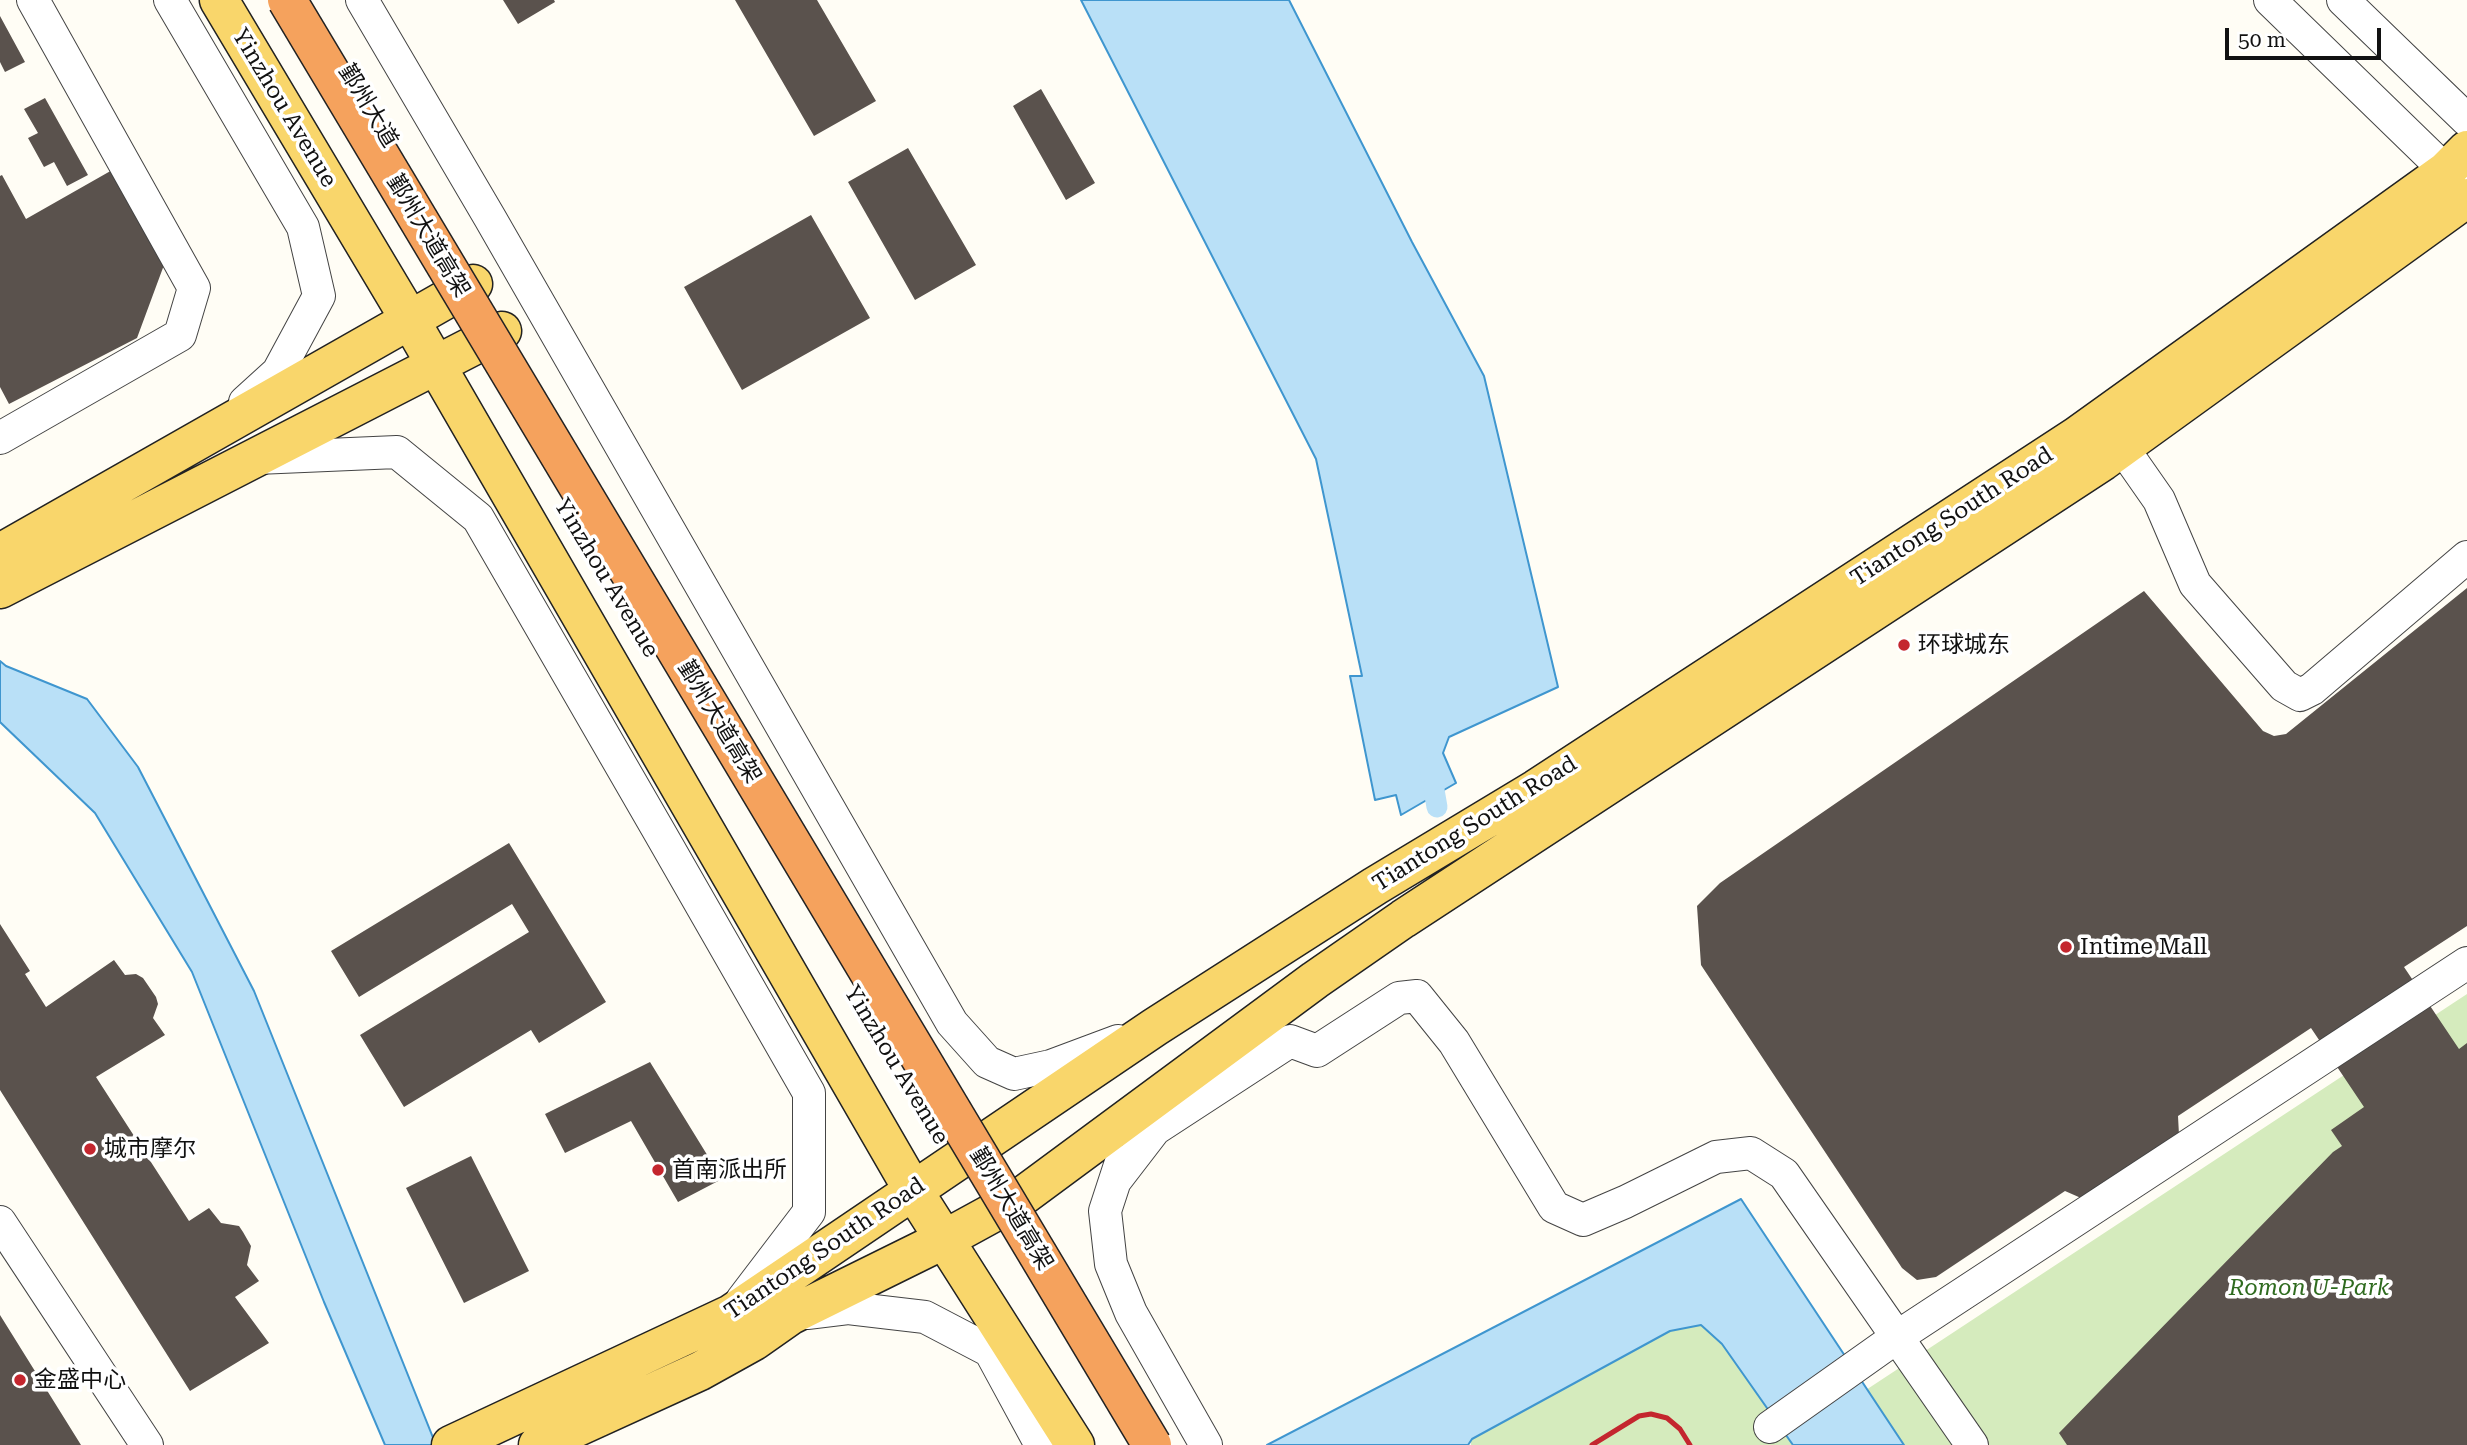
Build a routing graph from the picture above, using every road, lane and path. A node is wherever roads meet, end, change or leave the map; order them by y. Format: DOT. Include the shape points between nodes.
graph roads {
  1 [pos="33,0"];
  2 [pos="170,0"];
  3 [pos="219,0"];
  4 [pos="262,0"];
  5 [pos="287,0"];
  6 [pos="306,0"];
  7 [pos="362,0"];
  8 [pos="2270,0"];
  9 [pos="2343,0"];
  10 [pos="2467,120"];
  11 [pos="2462,176"];
  12 [pos="473,284"];
  13 [pos="410,320"];
  14 [pos="502,331"];
  15 [pos="436,365"];
  16 [pos="213,432"];
  17 [pos="0,438"];
  18 [pos="2122,447"];
  19 [pos="255,458"];
  20 [pos="0,553"];
  21 [pos="2467,557"];
  22 [pos="0,589"];
  23 [pos="2467,963"];
  24 [pos="1155,1027"];
  25 [pos="1186,1077"];
  26 [pos="987,1141"];
  27 [pos="1115,1181"];
  28 [pos="913,1190"];
  29 [pos="1020,1198"];
  30 [pos="0,1222"];
  31 [pos="945,1239"];
  32 [pos="731,1314"];
  33 [pos="791,1315"];
  34 [pos="1897,1337"];
  35 [pos="1770,1427"];
  36 [pos="147,1445"];
  37 [pos="451,1445"];
  38 [pos="538,1445"];
  39 [pos="1041,1445"];
  40 [pos="1075,1445"];
  41 [pos="1121,1445"];
  42 [pos="1152,1445"];
  43 [pos="1172,1445"];
  44 [pos="1206,1445"];
  45 [pos="1972,1445"];
  1 -- 17 [label="street" via="194,288 180,335"];
  2 -- 16 [label="street, Yinzhou Avenue" via="303,227 319,296 278,372"];
  3 -- 13 [label="main road, Yinzhou Avenue"];
  4 -- 41 [label="highway, Yinzhou Avenue"];
  5 -- 42 [label="highway, 鄞州大道高架, bridge"];
  6 -- 12 [label="main road, 鄞州大道"];
  7 -- 24 [label="street" via="952,1023 987,1062 1014,1074 1051,1066"];
  8 -- 11 [label="street"];
  9 -- 10 [label="street"];
  11 -- 18 [label="main road, Tiantong South Road"];
  11 -- 24 [label="main road, Tiantong South Road" via="2077,436 1536,789"];
  12 -- 13 [label="main road"];
  12 -- 14 [label="main road, Yinzhou Avenue"];
  13 -- 15 [label="main road, Yinzhou Avenue"];
  13 -- 16 [label="main road"];
  14 -- 15 [label="main road"];
  14 -- 26 [label="main road, Yinzhou Avenue"];
  15 -- 19 [label="main road"];
  15 -- 28 [label="main road, Yinzhou Avenue"];
  16 -- 20 [label="main road"];
  18 -- 21 [label="street" via="2159,500 2195,584 2284,686 2300,695"];
  18 -- 25 [label="main road, Tiantong South Road" via="1403,919"];
  19 -- 22 [label="main road"];
  19 -- 32 [label="street" via="397,452 478,518 809,1093 809,1212"];
  23 -- 34 [label="street"];
  24 -- 26 [label="main road, Tiantong South Road"];
  25 -- 27 [label="street" via="1150,1103 1123,1154"];
  25 -- 29 [label="main road, Tiantong South Road"];
  26 -- 28 [label="main road, Tiantong South Road"];
  26 -- 29 [label="main road, Yinzhou Avenue"];
  27 -- 34 [label="street" via="1155,1129 1290,1041 1317,1051 1399,998 1417,996 1454,1042 1554,1208 1583,1220 1716,1157 1751,1153 1784,1174"];
  27 -- 44 [label="street" via="1105,1211 1111,1264 1131,1313"];
  28 -- 31 [label="main road, Yinzhou Avenue"];
  28 -- 32 [label="main road, Tiantong South Road"];
  29 -- 31 [label="main road, Tiantong South Road"];
  29 -- 43 [label="main road, Yinzhou Avenue"];
  30 -- 36 [label="street"];
  31 -- 33 [label="main road, Tiantong South Road"];
  31 -- 40 [label="main road, Yinzhou Avenue"];
  32 -- 37 [label="main road, Tiantong South Road"];
  33 -- 38 [label="main road, Tiantong South Road" via="700,1371"];
  33 -- 39 [label="street" via="848,1308 925,1317 990,1352"];
  34 -- 35 [label="street"];
  34 -- 45 [label="street"];
}
